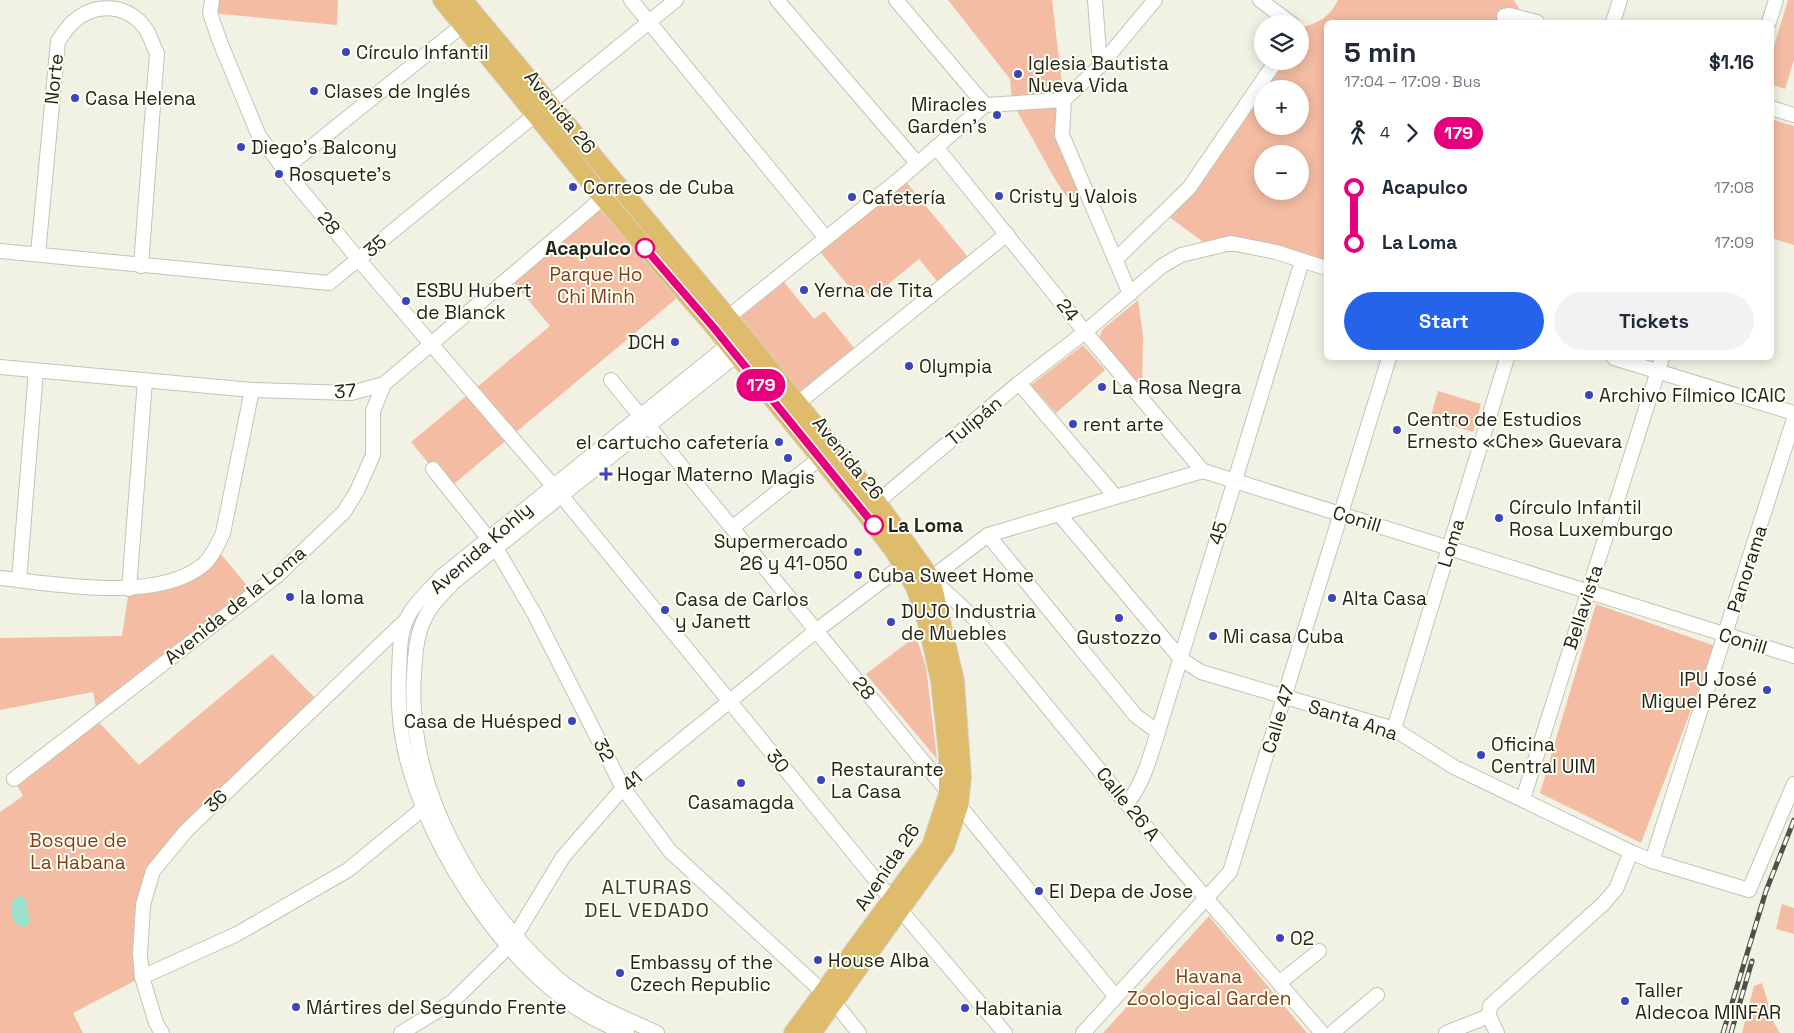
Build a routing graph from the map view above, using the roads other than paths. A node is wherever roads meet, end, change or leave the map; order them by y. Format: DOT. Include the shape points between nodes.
graph roads {
  1 [pos="212,0"];
  2 [pos="442,0"];
  3 [pos="464,0"];
  4 [pos="631,0"];
  5 [pos="676,0"];
  6 [pos="777,0"];
  7 [pos="896,0"];
  8 [pos="1095,0"];
  9 [pos="1155,0"];
  10 [pos="1260,0"];
  11 [pos="1620,0"];
  12 [pos="1776,0"];
  13 [pos="1280,15"];
  14 [pos="1504,16"];
  15 [pos="469,20"];
  16 [pos="1529,20"];
  17 [pos="1614,20"];
  18 [pos="1770,20"];
  19 [pos="649,21"];
  20 [pos="1100,66"];
  21 [pos="1270,70"];
  22 [pos="1064,100"];
  23 [pos="984,105"];
  24 [pos="542,109"];
  25 [pos="1774,109"];
  26 [pos="1794,115"];
  27 [pos="936,147"];
  28 [pos="917,163"];
  29 [pos="284,169"];
  30 [pos="617,185"];
  31 [pos="604,199"];
  32 [pos="1008,234"];
  33 [pos="826,238"];
  34 [pos="0,251"];
  35 [pos="38,254"];
  36 [pos="359,260"];
  37 [pos="1115,260"];
  38 [pos="1302,260"];
  39 [pos="141,266"];
  40 [pos="1324,267"];
  41 [pos="1130,294"];
  42 [pos="729,318"];
  43 [pos="714,328"];
  44 [pos="1085,332"];
  45 [pos="746,339"];
  46 [pos="432,343"];
  47 [pos="732,350"];
  48 [pos="1389,360"];
  49 [pos="1506,360"];
  50 [pos="1629,360"];
  51 [pos="1660,364"];
  52 [pos="0,367"];
  53 [pos="36,371"];
  54 [pos="611,380"];
  55 [pos="145,381"];
  56 [pos="1019,383"];
  57 [pos="384,384"];
  58 [pos="252,390"];
  59 [pos="798,403"];
  60 [pos="1794,413"];
  61 [pos="1794,419"];
  62 [pos="644,421"];
  63 [pos="820,458"];
  64 [pos="433,469"];
  65 [pos="1203,470"];
  66 [pos="1234,480"];
  67 [pos="558,490"];
  68 [pos="1115,496"];
  69 [pos="871,507"];
  70 [pos="1059,514"];
  71 [pos="1342,514"];
  72 [pos="732,528"];
  73 [pos="988,535"];
  74 [pos="492,543"];
  75 [pos="1450,548"];
  76 [pos="903,565"];
  77 [pos="0,578"];
  78 [pos="931,578"];
  79 [pos="20,580"];
  80 [pos="129,589"];
  81 [pos="1588,592"];
  82 [pos="405,621"];
  83 [pos="817,630"];
  84 [pos="1726,635"];
  85 [pos="418,638"];
  86 [pos="401,641"];
  87 [pos="382,644"];
  88 [pos="1794,656"];
  89 [pos="1181,659"];
  90 [pos="1284,698"];
  91 [pos="728,701"];
  92 [pos="415,727"];
  93 [pos="401,728"];
  94 [pos="1394,729"];
  95 [pos="1158,732"];
  96 [pos="14,779"];
  97 [pos="1794,784"];
  98 [pos="623,788"];
  99 [pos="1523,799"];
  100 [pos="954,800"];
  101 [pos="1127,803"];
  102 [pos="429,804"];
  103 [pos="1631,852"];
  104 [pos="1652,862"];
  105 [pos="1207,899"];
  106 [pos="897,905"];
  107 [pos="513,941"];
  108 [pos="1319,951"];
  109 [pos="142,977"];
  110 [pos="1280,983"];
  111 [pos="1377,995"];
  112 [pos="1116,997"];
  113 [pos="829,998"];
  114 [pos="1489,1016"];
  115 [pos="628,1030"];
  116 [pos="162,1033"];
  117 [pos="401,1033"];
  118 [pos="656,1033"];
  119 [pos="793,1033"];
  120 [pos="812,1033"];
  121 [pos="859,1033"];
  122 [pos="1005,1033"];
  123 [pos="1083,1033"];
  124 [pos="1322,1033"];
  125 [pos="1332,1033"];
  126 [pos="1446,1033"];
  127 [pos="1497,1033"];
  1 -- 29 [label="street, 28" via="210,13 220,42 259,136"];
  2 -- 15 [label="main road, Avenida 26"];
  3 -- 15 [label="main road, Avenida 26"];
  4 -- 19 [label="street"];
  5 -- 19 [label="street, 35"];
  6 -- 28 [label="street"];
  7 -- 23 [label="street"];
  8 -- 20 [label="street"];
  9 -- 20 [label="street"];
  10 -- 13 [label="street"];
  11 -- 17 [label="street"];
  12 -- 18 [label="street"];
  14 -- 16 [label="street"];
  15 -- 24 [label="main road, Avenida 26"];
  15 -- 29 [label="street"];
  19 -- 24 [label="street, 35"];
  19 -- 33 [label="street"];
  20 -- 22 [label="street"];
  21 -- 37 [label="street" via="1189,188"];
  22 -- 23 [label="street"];
  22 -- 37 [label="street" via="1062,135"];
  23 -- 27 [label="street"];
  24 -- 30 [label="main road, Avenida 26"];
  24 -- 31 [label="main road, Avenida 26"];
  24 -- 36 [label="street, 35"];
  25 -- 26 [label="street"];
  27 -- 28 [label="street"];
  27 -- 32 [label="street, 24"];
  28 -- 33 [label="street"];
  29 -- 36 [label="street, 28"];
  30 -- 31 [label="street, 37"];
  30 -- 42 [label="main road, Avenida 26"];
  31 -- 43 [label="main road, Avenida 26"];
  31 -- 46 [label="street, 37"];
  32 -- 44 [label="street, 24"];
  32 -- 59 [label="street"];
  33 -- 42 [label="street"];
  34 -- 35 [label="street, 35"];
  35 -- 39 [label="street, 35"];
  35 -- 39 [label="street, Norte" via="58,40 72,22 90,10 111,7 128,12 146,30 156,53"];
  36 -- 39 [label="street, 35" via="329,283"];
  36 -- 46 [label="street, 28"];
  37 -- 41 [label="street"];
  38 -- 40 [label="street"];
  38 -- 41 [label="street, Tulipán" via="1231,243 1204,248 1162,266"];
  38 -- 66 [label="street, 45"];
  41 -- 44 [label="street, Tulipán"];
  42 -- 43 [label="street"];
  42 -- 45 [label="main road, Avenida 26"];
  43 -- 47 [label="main road, Avenida 26"];
  44 -- 56 [label="street, Tulipán"];
  44 -- 65 [label="street, 24"];
  45 -- 47 [label="street, Avenida Kohly"];
  45 -- 59 [label="main road, Avenida 26"];
  46 -- 57 [label="street, 37"];
  46 -- 67 [label="street, 28"];
  47 -- 62 [label="street, Avenida Kohly"];
  47 -- 63 [label="main road, Avenida 26"];
  48 -- 71 [label="street, Calle 47"];
  49 -- 75 [label="street, Loma"];
  50 -- 51 [label="street"];
  51 -- 60 [label="street"];
  51 -- 81 [label="street, Bellavista"];
  52 -- 53 [label="street, 37"];
  53 -- 55 [label="street, 37"];
  53 -- 79 [label="street"];
  54 -- 62 [label="street, 28"];
  55 -- 58 [label="street, 37"];
  55 -- 80 [label="street"];
  56 -- 68 [label="street"];
  56 -- 69 [label="street, Tulipán"];
  57 -- 58 [label="street, 37" via="351,393"];
  57 -- 96 [label="street, Avenida de la Loma" via="373,411 373,455 344,512 278,575"];
  58 -- 80 [label="street" via="228,510 216,548 204,564 185,576 162,585"];
  59 -- 69 [label="main road, Avenida 26"];
  61 -- 84 [label="street, Panorama"];
  62 -- 67 [label="street, Avenida Kohly"];
  62 -- 72 [label="street, 28"];
  63 -- 69 [label="main road, Avenida 26"];
  63 -- 72 [label="street"];
  64 -- 74 [label="street, 32"];
  65 -- 66 [label="street, Conill"];
  65 -- 68 [label="street"];
  66 -- 71 [label="street, Conill"];
  66 -- 89 [label="street, 45"];
  67 -- 74 [label="street, Avenida Kohly"];
  67 -- 91 [label="street, 30"];
  68 -- 70 [label="street"];
  69 -- 76 [label="main road, Avenida 26"];
  69 -- 78 [label="main road, Avenida 26"];
  70 -- 73 [label="street"];
  70 -- 89 [label="street, Santa Ana"];
  71 -- 75 [label="street, Conill"];
  71 -- 90 [label="street, Calle 47"];
  72 -- 83 [label="street, 28"];
  73 -- 78 [label="street"];
  73 -- 95 [label="street" via="1136,716"];
  74 -- 82 [label="street, Avenida Kohly" via="441,577"];
  74 -- 85 [label="street, Avenida Kohly" via="434,602"];
  74 -- 98 [label="street, 32" via="535,616"];
  75 -- 81 [label="street, Conill"];
  75 -- 94 [label="street, Loma"];
  76 -- 78 [label="main road" via="916,576"];
  76 -- 83 [label="street, 41"];
  76 -- 100 [label="main road, Avenida 26" via="915,587 936,656"];
  77 -- 79 [label="street"];
  78 -- 100 [label="main road, Avenida 26" via="955,681 962,777"];
  78 -- 101 [label="street, Calle 26 A" via="977,621"];
  79 -- 80 [label="street"];
  81 -- 84 [label="street, Conill"];
  81 -- 99 [label="street, Bellavista"];
  82 -- 86 [label="street, Avenida Kohly"];
  82 -- 87 [label="street, 36"];
  83 -- 91 [label="street, 41"];
  83 -- 100 [label="street, 28"];
  84 -- 88 [label="street, Conill"];
  84 -- 104 [label="street, Panorama"];
  85 -- 86 [label="street"];
  85 -- 92 [label="street, Avenida Kohly" via="413,692"];
  86 -- 87 [label="street"];
  86 -- 93 [label="street, Avenida Kohly" via="398,691"];
  87 -- 109 [label="street, 36" via="186,831 153,871 140,930"];
  89 -- 90 [label="street, Santa Ana" via="1201,672"];
  89 -- 95 [label="street, 45"];
  90 -- 94 [label="street, Santa Ana"];
  90 -- 105 [label="street, Calle 47" via="1230,872"];
  91 -- 98 [label="street, 41"];
  91 -- 106 [label="street, 30"];
  92 -- 93 [label="street"];
  92 -- 102 [label="street, Avenida Kohly"];
  93 -- 102 [label="street, Avenida Kohly" via="413,779"];
  94 -- 99 [label="street, Santa Ana" via="1454,766"];
  95 -- 101 [label="street, 45" via="1142,779"];
  97 -- 104 [label="street, Santa Ana" via="1749,890"];
  98 -- 107 [label="street, 41" via="563,857"];
  98 -- 113 [label="street, 32" via="670,851"];
  99 -- 103 [label="street, Santa Ana"];
  100 -- 106 [label="main road, Avenida 26" via="945,847"];
  100 -- 112 [label="street, 28"];
  101 -- 105 [label="street, Calle 26 A"];
  102 -- 107 [label="street, Avenida Kohly" via="448,833 468,879"];
  102 -- 109 [label="street" via="348,870 237,934"];
  103 -- 104 [label="street, Santa Ana"];
  103 -- 114 [label="street" via="1616,889 1490,1006"];
  105 -- 110 [label="street, Calle 26 A"];
  105 -- 112 [label="street, Calle 47"];
  106 -- 113 [label="main road, Avenida 26"];
  106 -- 122 [label="street, 30"];
  107 -- 115 [label="street, Avenida Kohly" via="524,964 569,994 596,1020"];
  107 -- 117 [label="street, 41" via="452,1002"];
  108 -- 110 [label="street"];
  109 -- 116 [label="street, 36"];
  110 -- 124 [label="street, Calle 26 A"];
  111 -- 125 [label="street"];
  112 -- 123 [label="street, Calle 47"];
  113 -- 119 [label="main road, Avenida 26"];
  113 -- 120 [label="main road, Avenida 26"];
  113 -- 121 [label="street, 32"];
  114 -- 126 [label="street"];
  114 -- 127 [label="street"];
  115 -- 118 [label="street, Avenida Kohly"];
}
